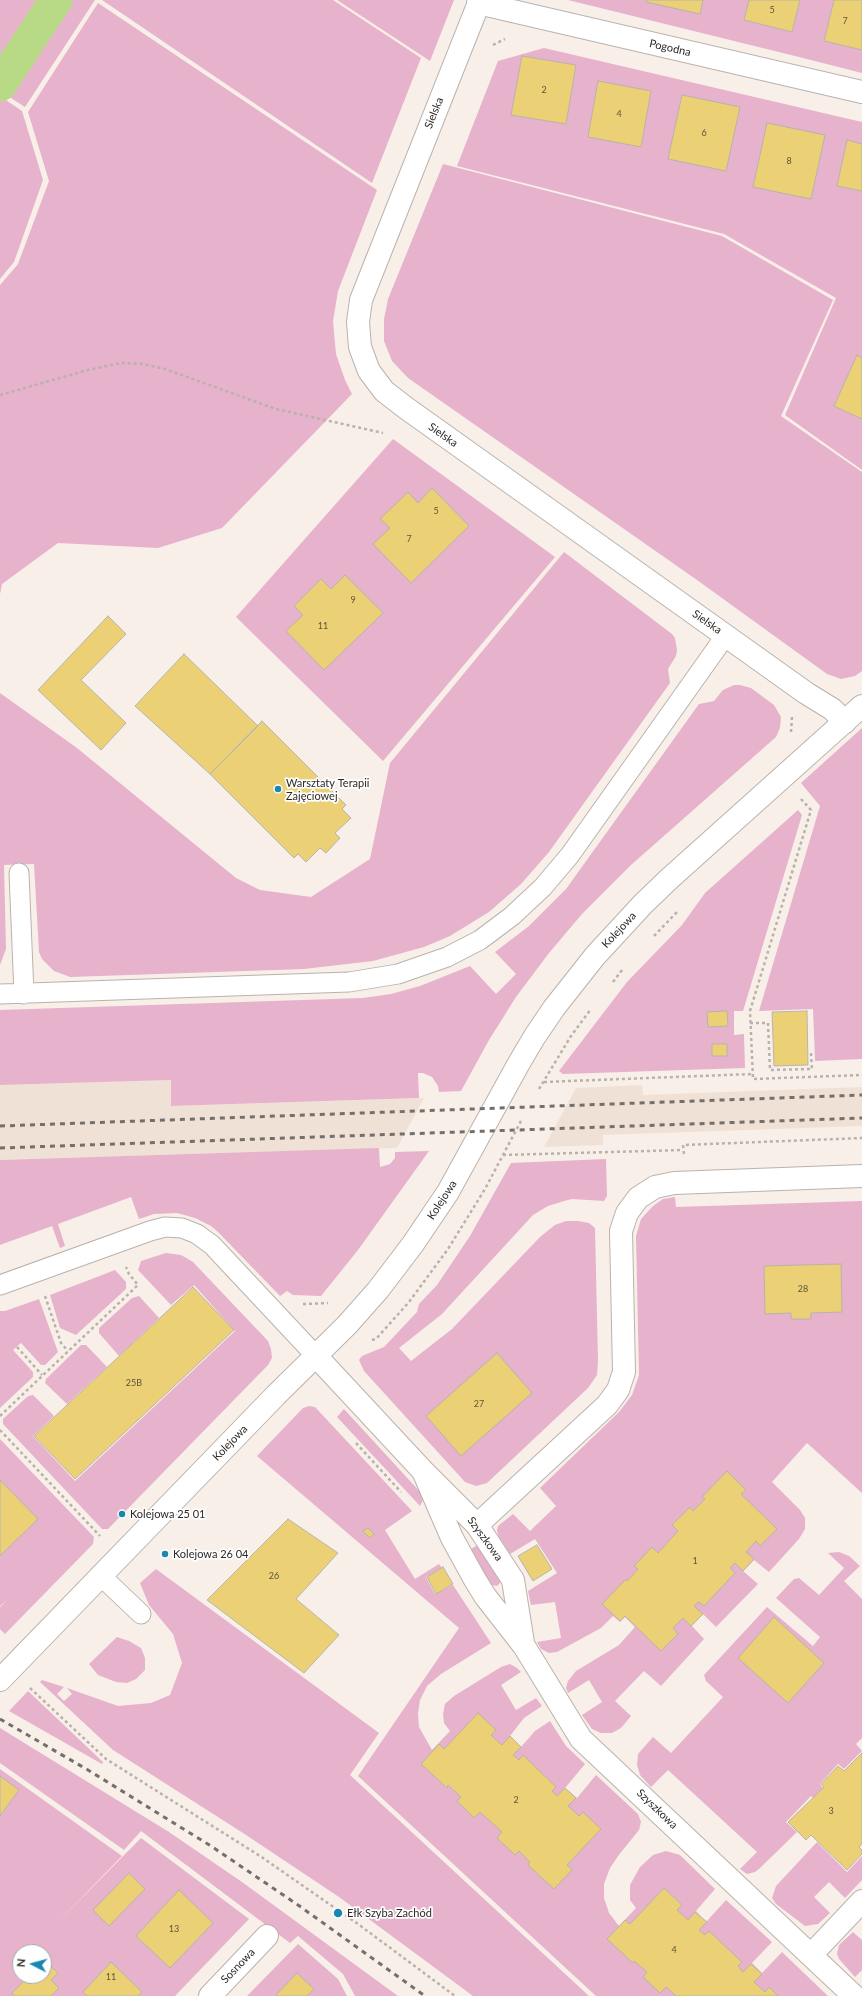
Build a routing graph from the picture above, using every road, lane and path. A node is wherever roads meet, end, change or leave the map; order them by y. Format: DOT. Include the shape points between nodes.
graph roads {
  1 [pos="479,2"];
  2 [pos="510,38"];
  3 [pos="487,49"];
  4 [pos="862,92"];
  5 [pos="0,395"];
  6 [pos="382,433"];
  7 [pos="726,636"];
  8 [pos="862,706"];
  9 [pos="791,714"];
  10 [pos="845,722"];
  11 [pos="789,737"];
  12 [pos="783,778"];
  13 [pos="19,873"];
  14 [pos="679,911"];
  15 [pos="654,937"];
  16 [pos="625,967"];
  17 [pos="610,984"];
  18 [pos="0,994"];
  19 [pos="24,994"];
  20 [pos="594,1006"];
  21 [pos="750,1023"];
  22 [pos="811,1053"];
  23 [pos="752,1074"];
  24 [pos="862,1075"];
  25 [pos="543,1082"];
  26 [pos="536,1095"];
  27 [pos="523,1118"];
  28 [pos="862,1138"];
  29 [pos="684,1150"];
  30 [pos="503,1155"];
  31 [pos="684,1156"];
  32 [pos="862,1176"];
  33 [pos="124,1261"];
  34 [pos="0,1285"];
  35 [pos="43,1292"];
  36 [pos="366,1343"];
  37 [pos="17,1347"];
  38 [pos="68,1351"];
  39 [pos="316,1356"];
  40 [pos="42,1375"];
  41 [pos="0,1416"];
  42 [pos="0,1430"];
  43 [pos="423,1472"];
  44 [pos="477,1525"];
  45 [pos="104,1541"];
  46 [pos="101,1576"];
  47 [pos="141,1614"];
  48 [pos="524,1646"];
  49 [pos="0,1680"];
  50 [pos="27,1685"];
  51 [pos="862,1901"];
  52 [pos="267,1936"];
  53 [pos="811,1955"];
  54 [pos="210,1996"];
  55 [pos="455,1996"];
  56 [pos="854,1996"];
  1 -- 4 [label="street, Pogodna"];
  1 -- 7 [label="street, Sielska" via="361,300 358,322 360,347 369,371 384,391 406,408"];
  2 -- 3 [label="path"];
  5 -- 6 [label="path" via="88,370 121,363 143,364 165,369 276,409"];
  7 -- 10 [label="street, Sielska" via="832,709"];
  7 -- 19 [label="lane" via="552,877 512,916 464,949 414,970 349,982"];
  8 -- 10 [label="street, Kolejowa"];
  9 -- 11 [label="path" via="792,728"];
  10 -- 12 [label="street, Kolejowa"];
  12 -- 21 [label="path" via="811,810 750,1011"];
  12 -- 39 [label="street, Kolejowa" via="648,899 595,956 535,1036 515,1068 468,1158 413,1244 363,1308"];
  13 -- 19 [label="lane"];
  14 -- 15 [label="path"];
  16 -- 17 [label="path"];
  18 -- 19 [label="lane"];
  20 -- 25 [label="path" via="571,1036"];
  21 -- 22 [label="path" via="768,1023 770,1070 812,1068"];
  21 -- 23 [label="path"];
  23 -- 24 [label="path" via="753,1079"];
  23 -- 25 [label="path"];
  25 -- 26 [label="path"];
  27 -- 30 [label="path"];
  28 -- 29 [label="path" via="683,1145"];
  29 -- 30 [label="path"];
  29 -- 31 [label="path"];
  30 -- 36 [label="path" via="472,1210 433,1270 395,1319 376,1339"];
  32 -- 44 [label="street" via="670,1183 655,1187 638,1198 627,1213 621,1231 624,1372 618,1390 607,1405"];
  33 -- 38 [label="path" via="129,1274 138,1285"];
  34 -- 39 [label="lane" via="156,1229 182,1228 197,1234 212,1245"];
  35 -- 38 [label="path" via="61,1343"];
  37 -- 40 [label="path"];
  38 -- 40 [label="path"];
  39 -- 43 [label="street, Szyszkowa"];
  39 -- 46 [label="street, Kolejowa"];
  40 -- 41 [label="path"];
  42 -- 45 [label="path"];
  43 -- 44 [label="street, Szyszkowa"];
  43 -- 48 [label="street, Szyszkowa" via="452,1538 474,1578"];
  44 -- 48 [label="street, Szyszkowa" via="513,1580"];
  46 -- 47 [label="lane"];
  46 -- 49 [label="street, Kolejowa"];
  48 -- 53 [label="street, Szyszkowa" via="581,1738"];
  50 -- 55 [label="path" via="106,1758 284,1873 364,1928"];
  51 -- 53 [label="street"];
  52 -- 54 [label="street, Sosnowa"];
  53 -- 56 [label="street, Szyszkowa"];
}
